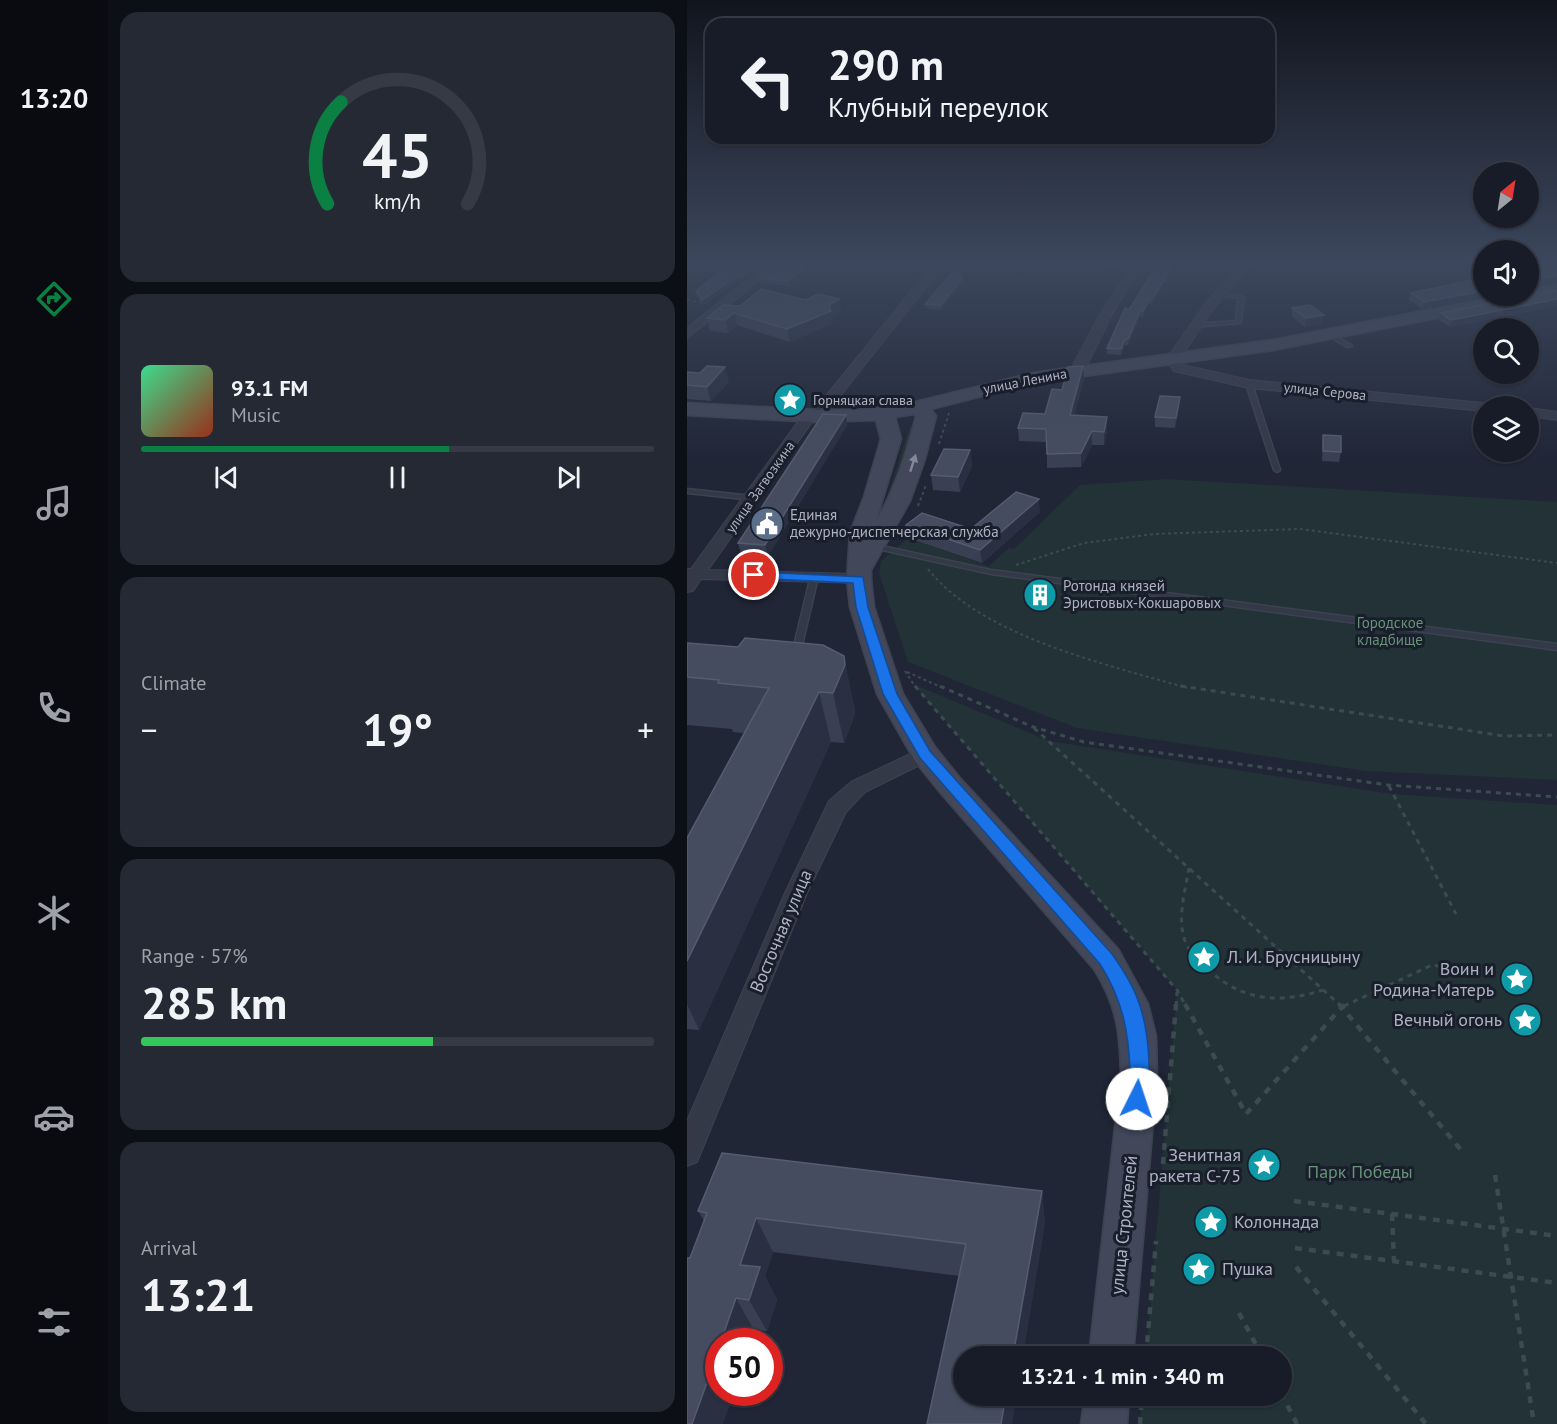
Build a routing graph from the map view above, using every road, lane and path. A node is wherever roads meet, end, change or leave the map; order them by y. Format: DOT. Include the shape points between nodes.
graph roads {
  1 [pos="887,328"];
  2 [pos="1098,328"];
  3 [pos="1192,328"];
  4 [pos="1357,328"];
  5 [pos="1329,334"];
  6 [pos="1349,346"];
  7 [pos="1172,360"];
  8 [pos="1077,371"];
  9 [pos="1249,384"];
  10 [pos="1473,406"];
  11 [pos="919,408"];
  12 [pos="687,410"];
  13 [pos="884,413"];
  14 [pos="1539,413"];
  15 [pos="814,416"];
  16 [pos="1557,416"];
  17 [pos="1277,470"];
  18 [pos="688,491"];
  19 [pos="875,497"];
  20 [pos="752,498"];
  21 [pos="899,501"];
  22 [pos="873,546"];
  23 [pos="917,555"];
  24 [pos="1557,563"];
  25 [pos="991,573"];
  26 [pos="859,576"];
  27 [pos="814,577"];
  28 [pos="691,578"];
  29 [pos="1557,647"];
  30 [pos="793,665"];
  31 [pos="1033,727"];
  32 [pos="1557,735"];
  33 [pos="925,754"];
  34 [pos="1388,785"];
  35 [pos="1557,797"];
  36 [pos="1189,868"];
  37 [pos="1456,914"];
  38 [pos="1444,967"];
  39 [pos="1177,990"];
  40 [pos="1323,990"];
  41 [pos="1342,1007"];
  42 [pos="1461,1150"];
  43 [pos="687,1153"];
  44 [pos="1163,1164"];
  45 [pos="1495,1175"];
  46 [pos="1294,1201"];
  47 [pos="1392,1214"];
  48 [pos="1505,1230"];
  49 [pos="1557,1236"];
  50 [pos="1156,1241"];
  51 [pos="1295,1248"];
  52 [pos="1394,1261"];
  53 [pos="1296,1267"];
  54 [pos="1512,1277"];
  55 [pos="1557,1283"];
  56 [pos="1239,1313"];
  57 [pos="1112,1346"];
  58 [pos="1147,1346"];
  59 [pos="1257,1346"];
  60 [pos="1106,1406"];
  61 [pos="1141,1406"];
  62 [pos="1288,1406"];
  63 [pos="1104,1424"];
  64 [pos="1140,1424"];
  65 [pos="1297,1424"];
  66 [pos="1426,1424"];
  67 [pos="1534,1424"];
  1 -- 15 [label="street, улица Загвозкина"];
  2 -- 8 [label="street"];
  3 -- 7 [label="street"];
  4 -- 5 [label="main road, улица Ленина"];
  5 -- 6 [label="lane"];
  5 -- 7 [label="main road, улица Ленина"];
  7 -- 8 [label="main road, улица Ленина"];
  7 -- 9 [label="street, улица Серова" via="1179,368"];
  8 -- 11 [label="main road, улица Ленина" via="978,390"];
  9 -- 10 [label="street, улица Серова"];
  9 -- 17 [label="lane"];
  11 -- 13 [label="main road, улица Ленина"];
  21 -- 11 [label="main road, one-way" via="926,416"];
  12 -- 15 [label="main road"];
  13 -- 15 [label="main road"];
  13 -- 19 [label="main road, улица Строителей" via="891,439"];
  14 -- 16 [label="street"];
  15 -- 20 [label="street, улица Загвозкина"];
  18 -- 20 [label="lane"];
  19 -- 21 [label="main road" via="881,504"];
  19 -- 26 [label="main road, улица Строителей" via="861,533"];
  20 -- 28 [label="street, улица Загвозкина"];
  21 -- 22 [label="main road"];
  22 -- 23 [label="lane"];
  22 -- 26 [label="main road"];
  23 -- 25 [label="lane"];
  23 -- 32 [label="path" via="941,584 982,615 1069,653 1187,688 1504,736"];
  24 -- 25 [label="path" via="1300,529 1154,534 1084,543"];
  25 -- 29 [label="lane"];
  26 -- 27 [label="street"];
  26 -- 33 [label="main road, улица Строителей" via="862,607 890,694"];
  27 -- 28 [label="street"];
  27 -- 30 [label="lane"];
  31 -- 34 [label="path" via="1084,742"];
  31 -- 36 [label="path"];
  31 -- 39 [label="path" via="906,671 913,684"];
  33 -- 43 [label="street, Восточная улица" via="858,787 837,807 796,893"];
  33 -- 57 [label="main road, улица Строителей" via="1106,959 1131,1004 1138,1036 1139,1075"];
  34 -- 35 [label="path"];
  34 -- 37 [label="path"];
  36 -- 40 [label="path"];
  36 -- 40 [label="path" via="1182,905 1184,938 1209,971 1244,995 1311,995"];
  38 -- 41 [label="path" via="1432,965"];
  39 -- 41 [label="path" via="1246,1114"];
  39 -- 44 [label="path"];
  40 -- 41 [label="path"];
  41 -- 42 [label="path"];
  45 -- 48 [label="path"];
  46 -- 47 [label="path"];
  47 -- 48 [label="path"];
  47 -- 52 [label="path"];
  48 -- 49 [label="path"];
  48 -- 54 [label="path"];
  50 -- 58 [label="path"];
  51 -- 52 [label="path"];
  52 -- 54 [label="path"];
  53 -- 66 [label="path"];
  54 -- 55 [label="path"];
  54 -- 67 [label="path"];
  56 -- 59 [label="path"];
  60 -- 63 [label="main road"];
  61 -- 64 [label="path"];
  62 -- 65 [label="path"];
}
